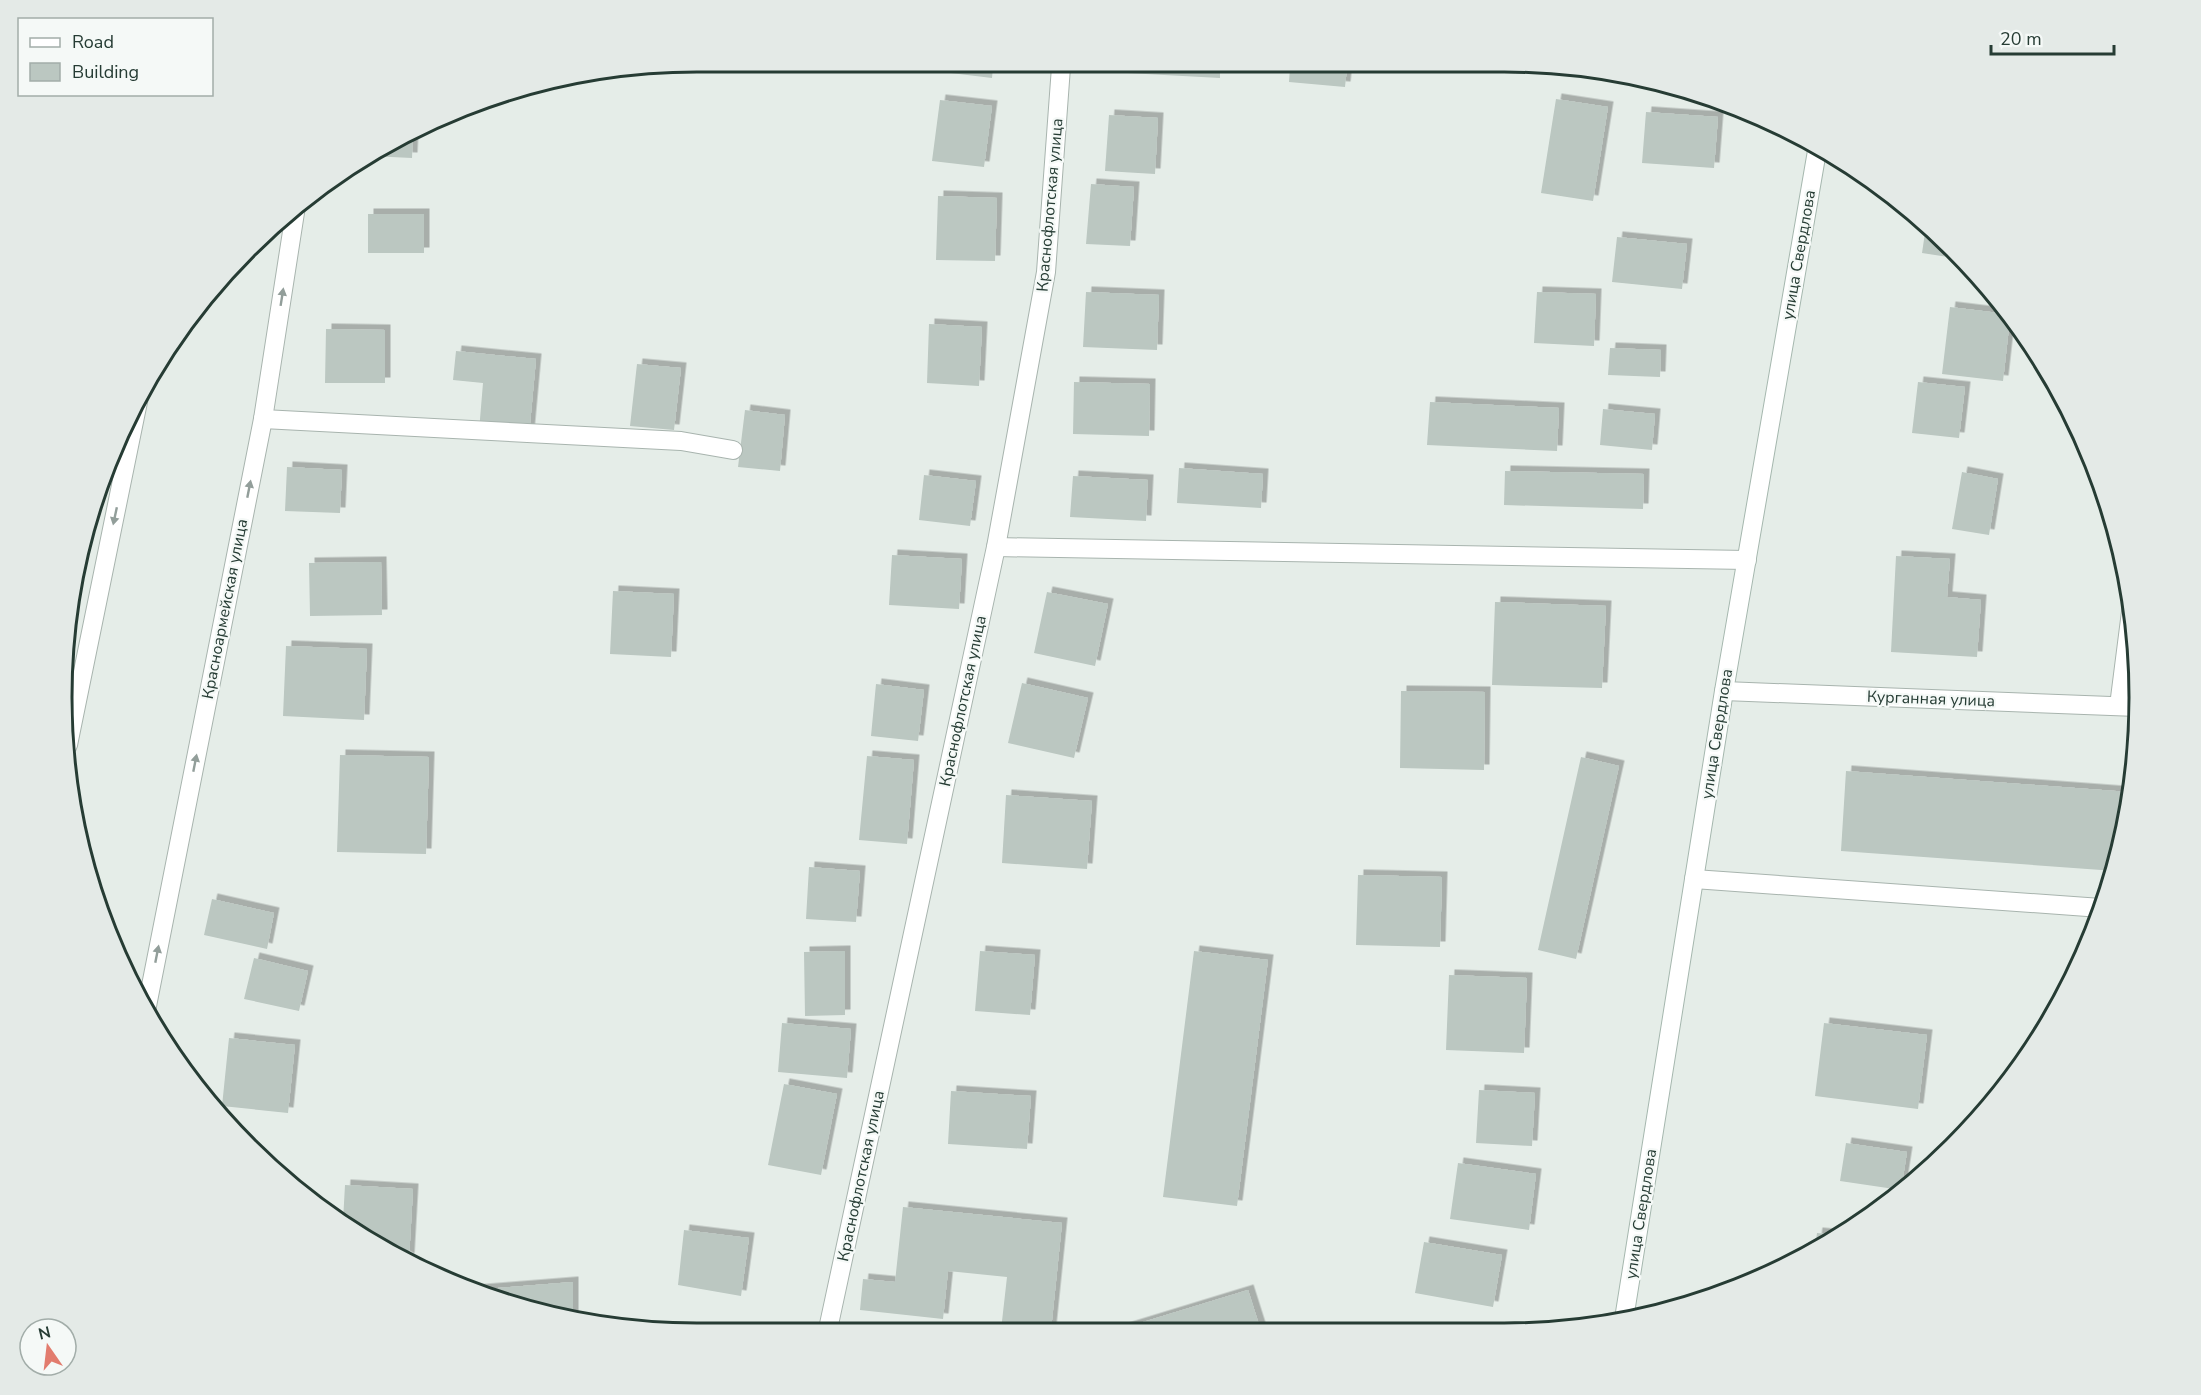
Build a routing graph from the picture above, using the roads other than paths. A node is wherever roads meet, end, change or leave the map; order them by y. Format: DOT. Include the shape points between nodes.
graph roads {
  1 [pos="1061,72"];
  2 [pos="1816,156"];
  3 [pos="294,220"];
  4 [pos="263,419"];
  5 [pos="132,432"];
  6 [pos="733,450"];
  7 [pos="996,547"];
  8 [pos="1747,560"];
  9 [pos="2129,687"];
  10 [pos="1724,691"];
  11 [pos="2128,706"];
  12 [pos="73,722"];
  13 [pos="1694,879"];
  14 [pos="2093,907"];
  15 [pos="149,996"];
  16 [pos="1625,1311"];
  17 [pos="829,1323"];
  1 -- 7 [label="street, Краснофлотская улица" via="1046,272"];
  2 -- 8 [label="street, улица Свердлова"];
  4 -- 3 [label="street, Красноармейская улица, one-way"];
  4 -- 6 [label="street" via="681,441"];
  15 -- 4 [label="street, Красноармейская улица, one-way"];
  5 -- 12 [label="street, one-way"];
  7 -- 8 [label="street"];
  7 -- 17 [label="street, Краснофлотская улица"];
  8 -- 10 [label="street, улица Свердлова"];
  9 -- 11 [label="street"];
  10 -- 11 [label="street, Курганная улица"];
  10 -- 13 [label="street, улица Свердлова"];
  13 -- 14 [label="street"];
  13 -- 16 [label="street, улица Свердлова"];
}
